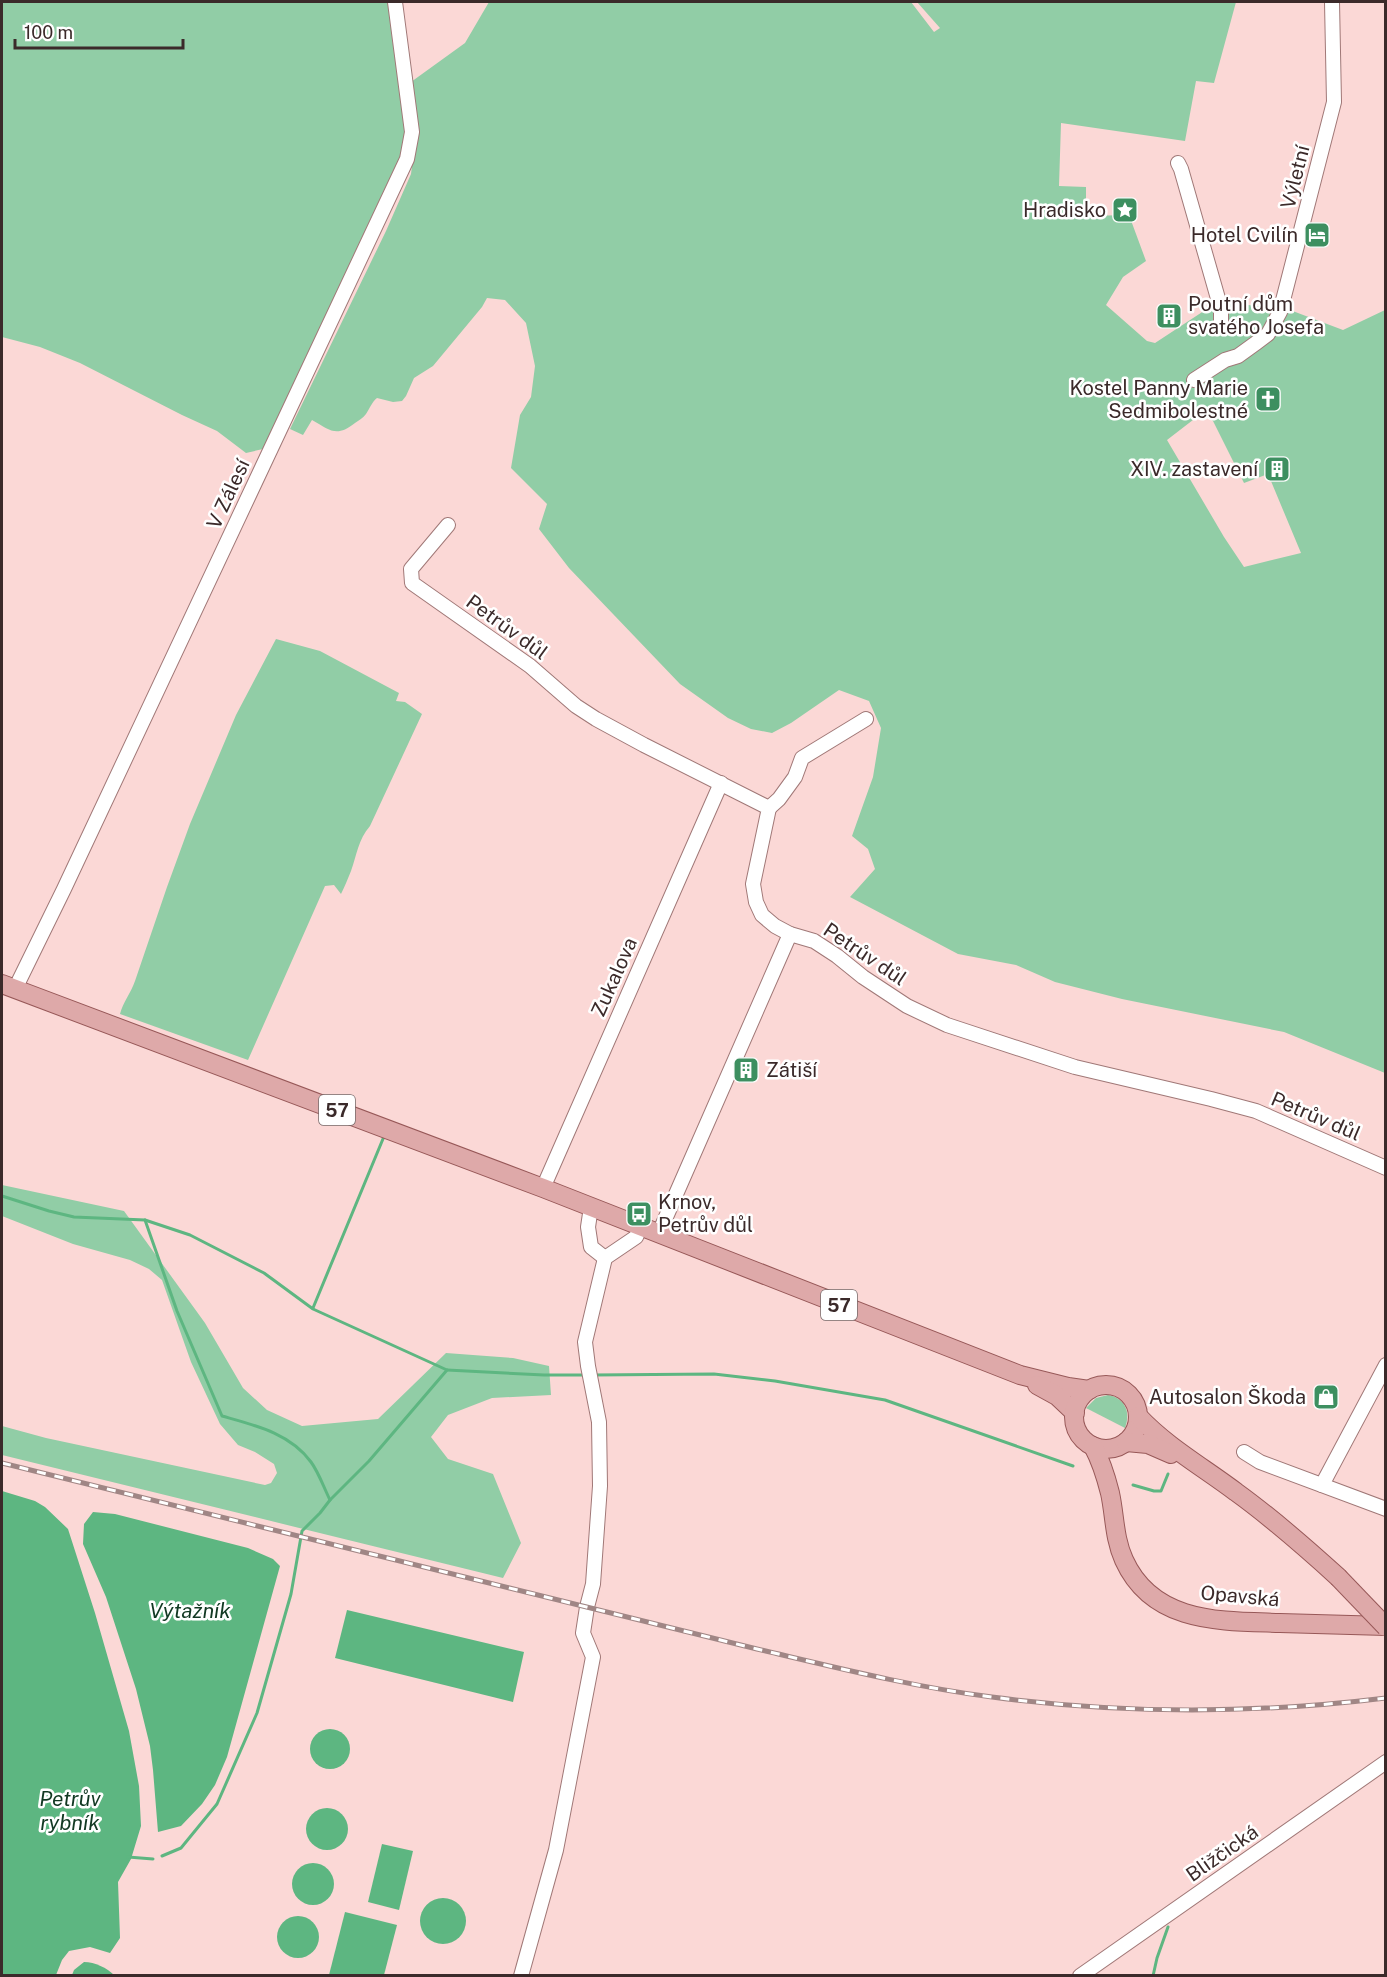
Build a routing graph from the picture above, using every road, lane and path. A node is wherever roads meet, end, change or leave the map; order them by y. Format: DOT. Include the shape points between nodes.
graph roads {
  1 [pos="395,2"];
  2 [pos="1332,2"];
  3 [pos="1178,163"];
  4 [pos="1221,323"];
  5 [pos="1194,380"];
  6 [pos="448,525"];
  7 [pos="866,719"];
  8 [pos="721,783"];
  9 [pos="769,808"];
  10 [pos="790,934"];
  11 [pos="8,987"];
  12 [pos="1386,1168"];
  13 [pos="543,1188"];
  14 [pos="591,1207"];
  15 [pos="641,1226"];
  16 [pos="659,1233"];
  17 [pos="605,1258"];
  18 [pos="1386,1365"];
  19 [pos="1020,1375"];
  20 [pos="1089,1390"];
  21 [pos="1075,1413"];
  22 [pos="1138,1416"];
  23 [pos="1123,1444"];
  24 [pos="1093,1446"];
  25 [pos="1244,1452"];
  26 [pos="1185,1458"];
  27 [pos="1322,1485"];
  28 [pos="1110,1495"];
  29 [pos="1386,1509"];
  30 [pos="1386,1626"];
  31 [pos="1386,1761"];
  32 [pos="521,1976"];
  33 [pos="1080,1976"];
  1 -- 11 [label="street, V Zálesí" via="412,132 407,159 64,889"];
  2 -- 5 [label="street, Výletní" via="1334,102 1280,312 1268,334"];
  3 -- 4 [label="street" via="1221,309"];
  6 -- 8 [label="street, Petrův důl" via="411,569 412,583 530,666 596,719"];
  7 -- 9 [label="street" via="802,758 795,777"];
  8 -- 9 [label="street, Petrův důl"];
  8 -- 13 [label="street, Zukalova"];
  9 -- 10 [label="street, Petrův důl" via="753,884 756,902 762,915"];
  10 -- 12 [label="street, Petrův důl" via="814,941 907,1006 947,1025 1075,1067 1256,1111"];
  10 -- 16 [label="street"];
  11 -- 13 [label="main road, 57"];
  13 -- 14 [label="main road, 57"];
  14 -- 15 [label="main road, 57"];
  14 -- 17 [label="street" via="591,1247"];
  15 -- 16 [label="main road, 57"];
  15 -- 17 [label="street" via="636,1236"];
  16 -- 19 [label="main road, 57"];
  17 -- 32 [label="street" via="585,1342 599,1422 600,1454 593,1584 583,1633 593,1657 556,1850"];
  18 -- 27 [label="street"];
  19 -- 20 [label="main road, 57"];
  19 -- 21 [label="main road, 57" via="1057,1396"];
  20 -- 21 [label="main road" via="1078,1402"];
  20 -- 22 [label="main road, 57" via="1106,1385 1122,1389 1134,1401"];
  21 -- 24 [label="main road, 57" via="1080,1435"];
  22 -- 23 [label="main road" via="1133,1434"];
  22 -- 26 [label="main road, 57"];
  23 -- 24 [label="main road, 57" via="1104,1449"];
  23 -- 26 [label="main road, 57" via="1148,1444"];
  23 -- 28 [label="main road" via="1115,1462"];
  24 -- 28 [label="main road, Opavská"];
  25 -- 27 [label="street"];
  26 -- 30 [label="main road, 57, bridge" via="1266,1514 1338,1577"];
  27 -- 29 [label="street"];
  28 -- 30 [label="main road, Opavská" via="1116,1539 1128,1567 1142,1587 1168,1607 1226,1621"];
  31 -- 33 [label="street, Bližčická"];
}
